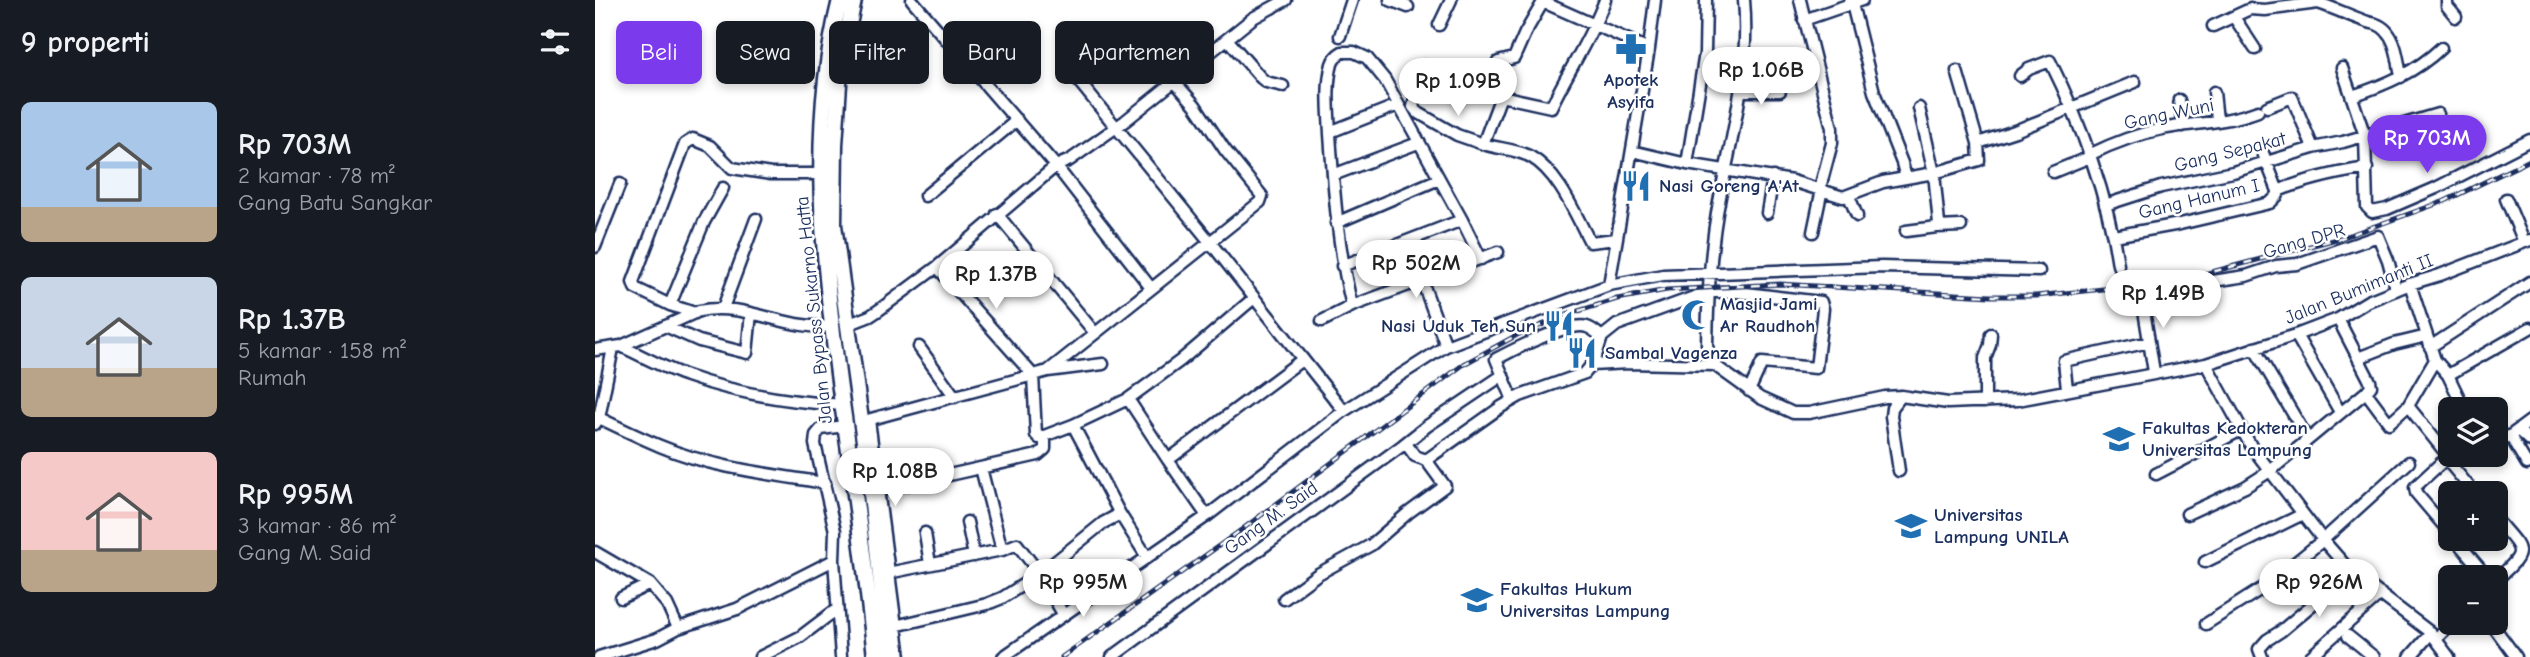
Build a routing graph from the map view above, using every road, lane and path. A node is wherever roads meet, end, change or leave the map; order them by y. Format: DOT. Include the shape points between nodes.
graph roads {
  1 [pos="840,0"];
  2 [pos="854,0"];
  3 [pos="912,0"];
  4 [pos="1286,0"];
  5 [pos="1352,0"];
  6 [pos="1390,0"];
  7 [pos="1451,0"];
  8 [pos="1605,0"];
  9 [pos="1655,0"];
  10 [pos="1706,0"];
  11 [pos="1744,0"];
  12 [pos="1800,0"];
  13 [pos="2447,0"];
  14 [pos="1543,1"];
  15 [pos="1855,1"];
  16 [pos="2318,2"];
  17 [pos="1408,7"];
  18 [pos="2234,16"];
  19 [pos="2456,16"];
  20 [pos="1804,20"];
  21 [pos="1439,26"];
  22 [pos="1595,26"];
  23 [pos="2213,26"];
  24 [pos="1340,36"];
  25 [pos="1227,39"];
  26 [pos="2441,48"];
  27 [pos="1214,49"];
  28 [pos="1649,49"];
  29 [pos="2255,49"];
  30 [pos="1424,66"];
  31 [pos="2342,68"];
  32 [pos="1958,71"];
  33 [pos="1493,72"];
  34 [pos="2020,76"];
  35 [pos="2402,77"];
  36 [pos="2135,82"];
  37 [pos="1081,84"];
  38 [pos="1170,84"];
  39 [pos="1177,84"];
  40 [pos="1283,86"];
  41 [pos="1742,91"];
  42 [pos="1780,91"];
  43 [pos="2214,92"];
  44 [pos="1500,96"];
  45 [pos="2352,96"];
  46 [pos="1415,98"];
  47 [pos="2179,100"];
  48 [pos="1398,105"];
  49 [pos="1919,108"];
  50 [pos="2071,109"];
  51 [pos="2438,114"];
  52 [pos="1017,120"];
  53 [pos="2217,120"];
  54 [pos="2183,125"];
  55 [pos="1116,127"];
  56 [pos="1330,132"];
  57 [pos="2365,136"];
  58 [pos="2530,139"];
  59 [pos="1978,142"];
  60 [pos="1418,143"];
  61 [pos="1483,144"];
  62 [pos="2261,148"];
  63 [pos="2313,148"];
  64 [pos="1632,151"];
  65 [pos="827,155"];
  66 [pos="2089,156"];
  67 [pos="2267,161"];
  68 [pos="1687,164"];
  69 [pos="1056,166"];
  70 [pos="2367,168"];
  71 [pos="1726,170"];
  72 [pos="2053,172"];
  73 [pos="1934,173"];
  74 [pos="820,174"];
  75 [pos="1333,176"];
  76 [pos="1773,177"];
  77 [pos="1906,178"];
  78 [pos="1439,179"];
  79 [pos="620,184"];
  80 [pos="723,188"];
  81 [pos="1821,189"];
  82 [pos="2277,191"];
  83 [pos="925,196"];
  84 [pos="1849,196"];
  85 [pos="2506,199"];
  86 [pos="2105,205"];
  87 [pos="1767,213"];
  88 [pos="997,214"];
  89 [pos="1857,216"];
  90 [pos="756,219"];
  91 [pos="1462,220"];
  92 [pos="1336,223"];
  93 [pos="1961,226"];
  94 [pos="1937,227"];
  95 [pos="1906,231"];
  96 [pos="1813,232"];
  97 [pos="597,234"];
  98 [pos="2114,236"];
  99 [pos="1616,239"];
  100 [pos="2527,241"];
  101 [pos="1210,242"];
  102 [pos="595,247"];
  103 [pos="1498,252"];
  104 [pos="1481,259"];
  105 [pos="2119,265"];
  106 [pos="1342,266"];
  107 [pos="937,267"];
  108 [pos="2039,271"];
  109 [pos="1709,274"];
  110 [pos="1422,281"];
  111 [pos="2530,282"];
  112 [pos="2410,284"];
  113 [pos="1609,285"];
  114 [pos="1151,288"];
  115 [pos="2396,290"];
  116 [pos="1708,292"];
  117 [pos="1254,298"];
  118 [pos="670,305"];
  119 [pos="1352,306"];
  120 [pos="723,308"];
  121 [pos="695,313"];
  122 [pos="751,313"];
  123 [pos="2338,319"];
  124 [pos="1322,321"];
  125 [pos="847,325"];
  126 [pos="665,326"];
  127 [pos="832,326"];
  128 [pos="2530,328"];
  129 [pos="1095,333"];
  130 [pos="1991,334"];
  131 [pos="2296,335"];
  132 [pos="2427,336"];
  133 [pos="1602,337"];
  134 [pos="2149,342"];
  135 [pos="1446,346"];
  136 [pos="617,347"];
  137 [pos="919,347"];
  138 [pos="2430,347"];
  139 [pos="2255,348"];
  140 [pos="595,350"];
  141 [pos="2358,358"];
  142 [pos="1303,359"];
  143 [pos="2435,360"];
  144 [pos="1103,364"];
  145 [pos="2206,364"];
  146 [pos="1592,365"];
  147 [pos="1715,365"];
  148 [pos="1048,371"];
  149 [pos="2154,372"];
  150 [pos="1033,375"];
  151 [pos="2448,375"];
  152 [pos="1503,376"];
  153 [pos="2067,389"];
  154 [pos="1749,391"];
  155 [pos="2367,392"];
  156 [pos="1901,396"];
  157 [pos="955,397"];
  158 [pos="2459,397"];
  159 [pos="1128,399"];
  160 [pos="1513,400"];
  161 [pos="1985,402"];
  162 [pos="843,405"];
  163 [pos="2408,406"];
  164 [pos="1344,411"];
  165 [pos="2340,412"];
  166 [pos="596,419"];
  167 [pos="865,421"];
  168 [pos="2530,421"];
  169 [pos="1073,425"];
  170 [pos="845,426"];
  171 [pos="2241,430"];
  172 [pos="2514,433"];
  173 [pos="2508,435"];
  174 [pos="1045,436"];
  175 [pos="2308,439"];
  176 [pos="2530,441"];
  177 [pos="2438,443"];
  178 [pos="1403,445"];
  179 [pos="1168,460"];
  180 [pos="1426,460"];
  181 [pos="2409,463"];
  182 [pos="2527,464"];
  183 [pos="2438,466"];
  184 [pos="2453,467"];
  185 [pos="981,468"];
  186 [pos="1899,471"];
  187 [pos="2270,471"];
  188 [pos="2156,474"];
  189 [pos="2464,481"];
  190 [pos="825,483"];
  191 [pos="878,491"];
  192 [pos="1120,513"];
  193 [pos="2187,514"];
  194 [pos="2303,514"];
  195 [pos="1207,516"];
  196 [pos="2438,519"];
  197 [pos="967,522"];
  198 [pos="925,533"];
  199 [pos="2508,534"];
  200 [pos="2323,540"];
  201 [pos="1002,550"];
  202 [pos="2465,551"];
  203 [pos="595,552"];
  204 [pos="974,556"];
  205 [pos="1147,557"];
  206 [pos="834,560"];
  207 [pos="2205,562"];
  208 [pos="930,564"];
  209 [pos="2477,565"];
  210 [pos="2508,570"];
  211 [pos="2351,572"];
  212 [pos="888,573"];
  213 [pos="1040,574"];
  214 [pos="650,584"];
  215 [pos="2381,594"];
  216 [pos="621,598"];
  217 [pos="1284,599"];
  218 [pos="837,609"];
  219 [pos="1063,614"];
  220 [pos="2206,624"];
  221 [pos="895,626"];
  222 [pos="678,628"];
  223 [pos="2438,633"];
  224 [pos="2500,635"];
  225 [pos="2348,636"];
  226 [pos="2434,636"];
  227 [pos="599,657"];
  228 [pos="759,657"];
  229 [pos="841,657"];
  230 [pos="875,657"];
  231 [pos="889,657"];
  232 [pos="900,657"];
  233 [pos="1003,657"];
  234 [pos="1112,657"];
  235 [pos="2262,657"];
  236 [pos="2310,657"];
  237 [pos="2374,657"];
  238 [pos="2410,657"];
  239 [pos="2449,657"];
  240 [pos="2516,657"];
  1 -- 65 [label="highway, Jalan Bypass Sukarno Hatta" via="829,52"];
  2 -- 65 [label="highway, Jalan Bypass Sukarno Hatta"];
  3 -- 52 [label="street"];
  4 -- 25 [label="street"];
  5 -- 24 [label="street"];
  6 -- 17 [label="street"];
  7 -- 21 [label="street"];
  8 -- 22 [label="street"];
  9 -- 28 [label="street"];
  10 -- 68 [label="street" via="1705,53"];
  11 -- 41 [label="street"];
  12 -- 20 [label="street"];
  13 -- 19 [label="street"];
  14 -- 22 [label="street"];
  14 -- 33 [label="street" via="1514,58 1498,62"];
  15 -- 20 [label="street"];
  15 -- 77 [label="street" via="1874,92"];
  16 -- 18 [label="street" via="2250,9"];
  16 -- 35 [label="street" via="2378,24 2389,33"];
  18 -- 23 [label="street"];
  18 -- 29 [label="street"];
  20 -- 81 [label="street" via="1832,128"];
  22 -- 28 [label="street"];
  22 -- 44 [label="street" via="1551,107"];
  25 -- 27 [label="street"];
  25 -- 40 [label="street" via="1261,78"];
  26 -- 35 [label="street"];
  28 -- 64 [label="street"];
  30 -- 44 [label="street"];
  31 -- 45 [label="street"];
  32 -- 59 [label="street"];
  34 -- 50 [label="street" via="2050,61"];
  35 -- 45 [label="street"];
  36 -- 50 [label="street"];
  37 -- 55 [label="street"];
  38 -- 55 [label="street"];
  39 -- 101 [label="street" via="1262,196"];
  41 -- 42 [label="street"];
  41 -- 71 [label="street"];
  43 -- 53 [label="street"];
  44 -- 61 [label="street"];
  45 -- 57 [label="street"];
  46 -- 61 [label="street" via="1417,112"];
  47 -- 54 [label="street"];
  48 -- 56 [label="street"];
  48 -- 56 [label="street" via="1367,58 1342,51 1331,67"];
  48 -- 60 [label="street"];
  49 -- 73 [label="street"];
  50 -- 59 [label="street"];
  50 -- 66 [label="street"];
  51 -- 57 [label="street, Gang Sepakat"];
  52 -- 69 [label="street"];
  52 -- 83 [label="street"];
  53 -- 54 [label="street, Gang Wuni"];
  53 -- 63 [label="street, Gang Wuni" via="2240,118 2292,97"];
  54 -- 66 [label="street, Gang Wuni" via="2132,138"];
  55 -- 69 [label="street"];
  55 -- 101 [label="street"];
  56 -- 75 [label="street"];
  57 -- 63 [label="street, Gang Sepakat"];
  57 -- 70 [label="street"];
  58 -- 70 [label="street" via="2377,213 2367,206"];
  59 -- 73 [label="street" via="1979,160"];
  60 -- 75 [label="street"];
  60 -- 78 [label="street"];
  61 -- 99 [label="street" via="1534,158 1562,189 1590,242"];
  62 -- 67 [label="street"];
  63 -- 67 [label="street, Gang Sepakat"];
  64 -- 68 [label="street"];
  64 -- 99 [label="street"];
  65 -- 74 [label="highway, Jalan Bypass Sukarno Hatta"];
  65 -- 125 [label="highway, Jalan Bypass Sukarno Hatta"];
  66 -- 72 [label="street, Gang Wuni"];
  66 -- 86 [label="street"];
  67 -- 82 [label="street"];
  67 -- 86 [label="street, Gang Sepakat"];
  68 -- 71 [label="street"];
  69 -- 88 [label="street"];
  69 -- 114 [label="street"];
  70 -- 82 [label="street, Gang Hanum I" via="2329,173"];
  71 -- 76 [label="street"];
  71 -- 109 [label="street"];
  73 -- 77 [label="street"];
  73 -- 94 [label="street"];
  74 -- 118 [label="street" via="732,168 710,146 692,139 685,144 633,282 635,288"];
  74 -- 127 [label="highway, Jalan Bypass Sukarno Hatta"];
  75 -- 92 [label="street"];
  76 -- 81 [label="street"];
  76 -- 87 [label="street"];
  77 -- 84 [label="street"];
  78 -- 91 [label="street"];
  78 -- 92 [label="street"];
  79 -- 97 [label="street"];
  80 -- 118 [label="street"];
  81 -- 84 [label="street"];
  81 -- 96 [label="street"];
  82 -- 98 [label="street, Gang Hanum I" via="2270,202"];
  84 -- 89 [label="street"];
  85 -- 100 [label="street"];
  86 -- 98 [label="street"];
  88 -- 107 [label="street"];
  88 -- 129 [label="street"];
  90 -- 120 [label="street"];
  91 -- 104 [label="street"];
  91 -- 106 [label="street"];
  92 -- 106 [label="street"];
  93 -- 94 [label="street"];
  94 -- 95 [label="street"];
  97 -- 102 [label="street"];
  98 -- 105 [label="street"];
  99 -- 113 [label="street"];
  100 -- 112 [label="street, Jalan Bumimanti II"];
  101 -- 114 [label="street"];
  101 -- 117 [label="street"];
  103 -- 104 [label="street"];
  104 -- 110 [label="street"];
  106 -- 119 [label="street"];
  107 -- 125 [label="street" via="870,316"];
  107 -- 150 [label="street"];
  108 -- 109 [label="street" via="1882,267"];
  109 -- 113 [label="street" via="1663,275"];
  109 -- 116 [label="street"];
  110 -- 119 [label="street"];
  110 -- 135 [label="street"];
  111 -- 138 [label="street"];
  112 -- 115 [label="street, Jalan Bumimanti II"];
  112 -- 132 [label="street"];
  113 -- 135 [label="street"];
  114 -- 129 [label="street"];
  115 -- 123 [label="street, Jalan Bumimanti II"];
  115 -- 134 [label="street, Gang DPR" via="2378,236 2297,264 2141,292"];
  116 -- 133 [label="street" via="1617,325"];
  116 -- 147 [label="street" via="1707,346"];
  116 -- 154 [label="street" via="1822,304 1815,369 1762,363"];
  117 -- 142 [label="street"];
  117 -- 159 [label="street"];
  118 -- 121 [label="street"];
  119 -- 124 [label="street"];
  120 -- 121 [label="street"];
  120 -- 122 [label="street"];
  121 -- 126 [label="street"];
  122 -- 126 [label="street" via="747,353 699,341"];
  122 -- 127 [label="street" via="805,327"];
  123 -- 131 [label="street, Jalan Bumimanti II"];
  123 -- 141 [label="street"];
  125 -- 167 [label="highway, Jalan Bypass Sukarno Hatta"];
  126 -- 136 [label="street"];
  127 -- 162 [label="highway, Jalan Bypass Sukarno Hatta"];
  128 -- 151 [label="street"];
  129 -- 148 [label="street"];
  130 -- 161 [label="street" via="1985,358"];
  131 -- 139 [label="street, Jalan Bumimanti II"];
  131 -- 165 [label="street"];
  132 -- 138 [label="street"];
  132 -- 141 [label="street"];
  133 -- 146 [label="street"];
  133 -- 152 [label="street" via="1581,326 1533,341 1496,359"];
  134 -- 149 [label="street"];
  134 -- 153 [label="street" via="2064,361"];
  135 -- 164 [label="street"];
  136 -- 140 [label="street"];
  136 -- 162 [label="street" via="724,387 804,403"];
  136 -- 166 [label="street"];
  137 -- 157 [label="street"];
  138 -- 143 [label="street"];
  139 -- 145 [label="street, Jalan Bumimanti II"];
  139 -- 175 [label="street"];
  141 -- 155 [label="street" via="2371,384"];
  142 -- 164 [label="street"];
  142 -- 179 [label="street"];
  143 -- 151 [label="street"];
  143 -- 163 [label="street"];
  144 -- 148 [label="street"];
  145 -- 149 [label="street, Jalan Bumimanti II"];
  145 -- 171 [label="street"];
  146 -- 147 [label="street"];
  146 -- 160 [label="street" via="1585,373"];
  147 -- 154 [label="street, Jalan Bumimanti II"];
  148 -- 150 [label="street"];
  149 -- 153 [label="street, Jalan Bumimanti II"];
  150 -- 157 [label="street"];
  150 -- 174 [label="street" via="1036,435"];
  151 -- 158 [label="street"];
  152 -- 160 [label="street"];
  152 -- 178 [label="street, Gang M. Said"];
  153 -- 161 [label="street, Jalan Bumimanti II"];
  154 -- 156 [label="street, Jalan Bumimanti II" via="1793,413"];
  155 -- 163 [label="street" via="2387,421"];
  155 -- 165 [label="street"];
  156 -- 161 [label="street, Jalan Bumimanti II" via="1948,403"];
  156 -- 186 [label="street" via="1892,408 1891,421"];
  157 -- 167 [label="street"];
  159 -- 169 [label="street"];
  159 -- 179 [label="street"];
  160 -- 180 [label="street"];
  162 -- 170 [label="highway, Jalan Bypass Sukarno Hatta"];
  163 -- 177 [label="street"];
  164 -- 195 [label="street"];
  165 -- 175 [label="street"];
  166 -- 190 [label="street" via="707,461"];
  167 -- 191 [label="street"];
  167 -- 231 [label="highway, Jalan Bypass Sukarno Hatta"];
  168 -- 172 [label="street"];
  169 -- 174 [label="street"];
  169 -- 192 [label="street"];
  170 -- 190 [label="street" via="821,429 816,435"];
  170 -- 230 [label="highway, Jalan Bypass Sukarno Hatta"];
  171 -- 187 [label="street"];
  171 -- 188 [label="street"];
  172 -- 173 [label="street"];
  172 -- 176 [label="street"];
  172 -- 182 [label="street"];
  174 -- 185 [label="street" via="1044,452"];
  175 -- 187 [label="street"];
  178 -- 180 [label="street"];
  178 -- 234 [label="street, Gang M. Said"];
  179 -- 195 [label="street"];
  180 -- 217 [label="street" via="1445,486 1371,545"];
  181 -- 200 [label="street"];
  183 -- 196 [label="street" via="2414,490"];
  184 -- 189 [label="street"];
  185 -- 191 [label="street"];
  185 -- 201 [label="street"];
  187 -- 193 [label="street"];
  187 -- 194 [label="street"];
  190 -- 206 [label="street" via="835,531"];
  191 -- 212 [label="street"];
  192 -- 205 [label="street"];
  192 -- 213 [label="street"];
  194 -- 200 [label="street"];
  194 -- 207 [label="street"];
  195 -- 205 [label="street"];
  197 -- 204 [label="street"];
  198 -- 208 [label="street"];
  199 -- 210 [label="street" via="2521,556"];
  200 -- 211 [label="street"];
  200 -- 220 [label="street" via="2269,584"];
  201 -- 204 [label="street"];
  201 -- 213 [label="street" via="1017,544"];
  202 -- 209 [label="street"];
  203 -- 214 [label="street"];
  204 -- 208 [label="street"];
  205 -- 219 [label="street"];
  206 -- 218 [label="street"];
  206 -- 222 [label="street" via="757,600"];
  208 -- 212 [label="street"];
  211 -- 215 [label="street"];
  211 -- 235 [label="street" via="2266,640 2259,649"];
  212 -- 221 [label="street"];
  213 -- 219 [label="street"];
  213 -- 221 [label="street" via="987,604"];
  214 -- 216 [label="street"];
  214 -- 222 [label="street" via="667,604"];
  215 -- 226 [label="street"];
  215 -- 236 [label="street"];
  218 -- 228 [label="street" via="800,637"];
  218 -- 229 [label="street"];
  219 -- 233 [label="street"];
  221 -- 232 [label="street"];
  222 -- 227 [label="street"];
  223 -- 226 [label="street"];
  224 -- 240 [label="street"];
  225 -- 237 [label="street"];
  226 -- 238 [label="street"];
  226 -- 239 [label="street"];
}
